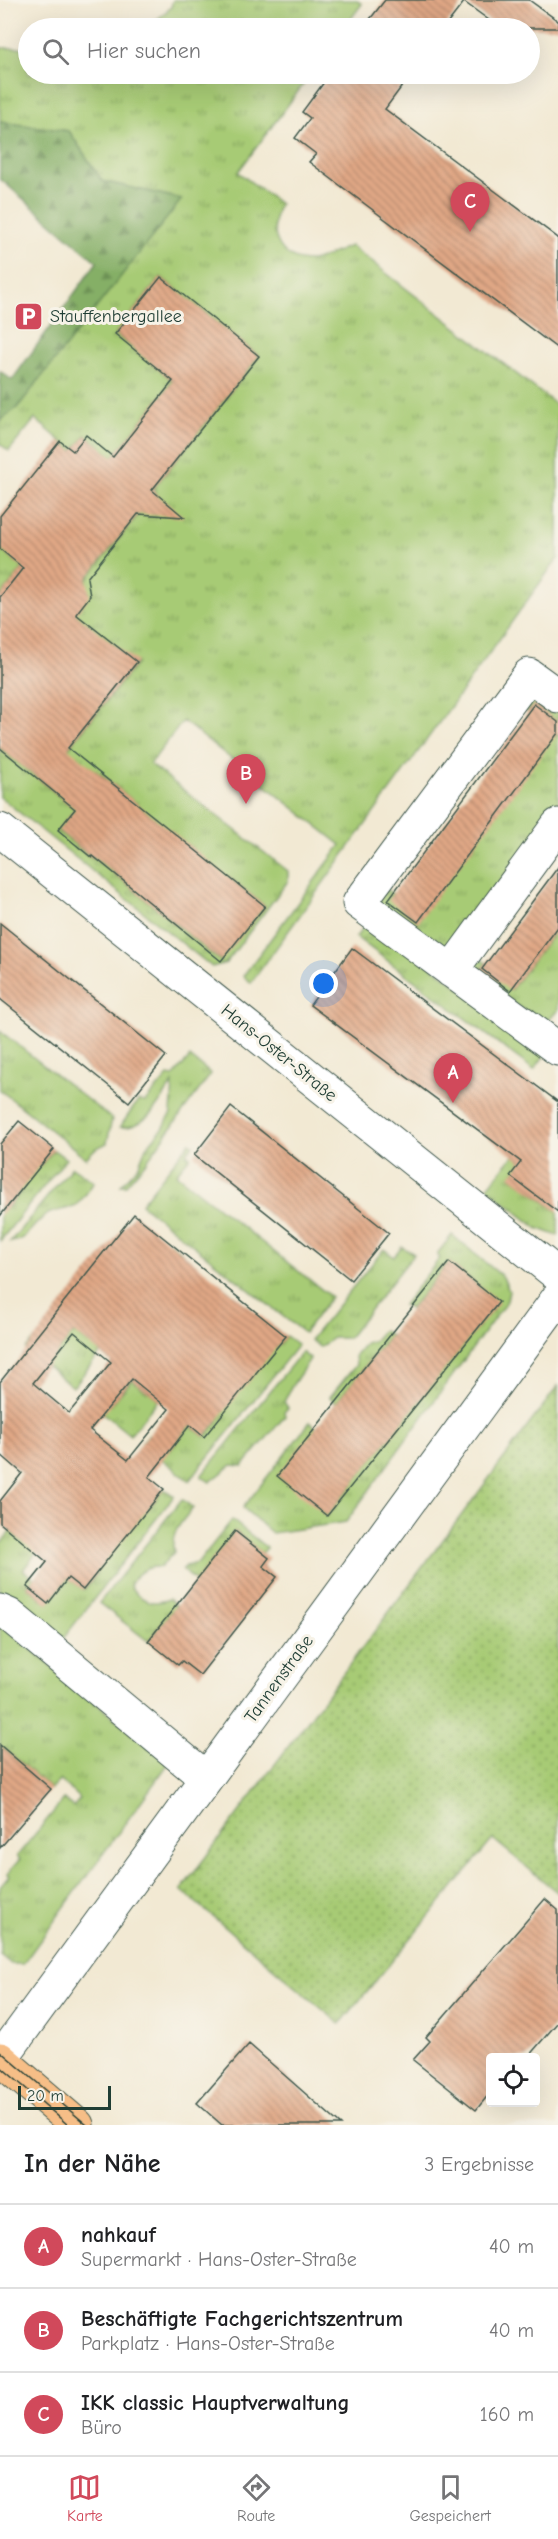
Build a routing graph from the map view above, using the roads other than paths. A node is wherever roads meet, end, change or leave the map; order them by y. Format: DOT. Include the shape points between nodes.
graph roads {
  1 [pos="558,696"];
  2 [pos="558,825"];
  3 [pos="0,830"];
  4 [pos="451,971"];
  5 [pos="554,1037"];
  6 [pos="558,1275"];
  7 [pos="558,1298"];
  8 [pos="0,1611"];
  9 [pos="207,1778"];
  10 [pos="0,2060"];
  11 [pos="77,2125"];
  1 -- 4 [label="street" via="530,675 359,903"];
  2 -- 4 [label="street"];
  3 -- 6 [label="street, Hans-Oster-Straße"];
  4 -- 5 [label="street"];
  7 -- 9 [label="street, Tannenstraße"];
  8 -- 9 [label="street" via="9,1614"];
  9 -- 10 [label="street, Tannenstraße"];
  10 -- 11 [label="main road"];
}
